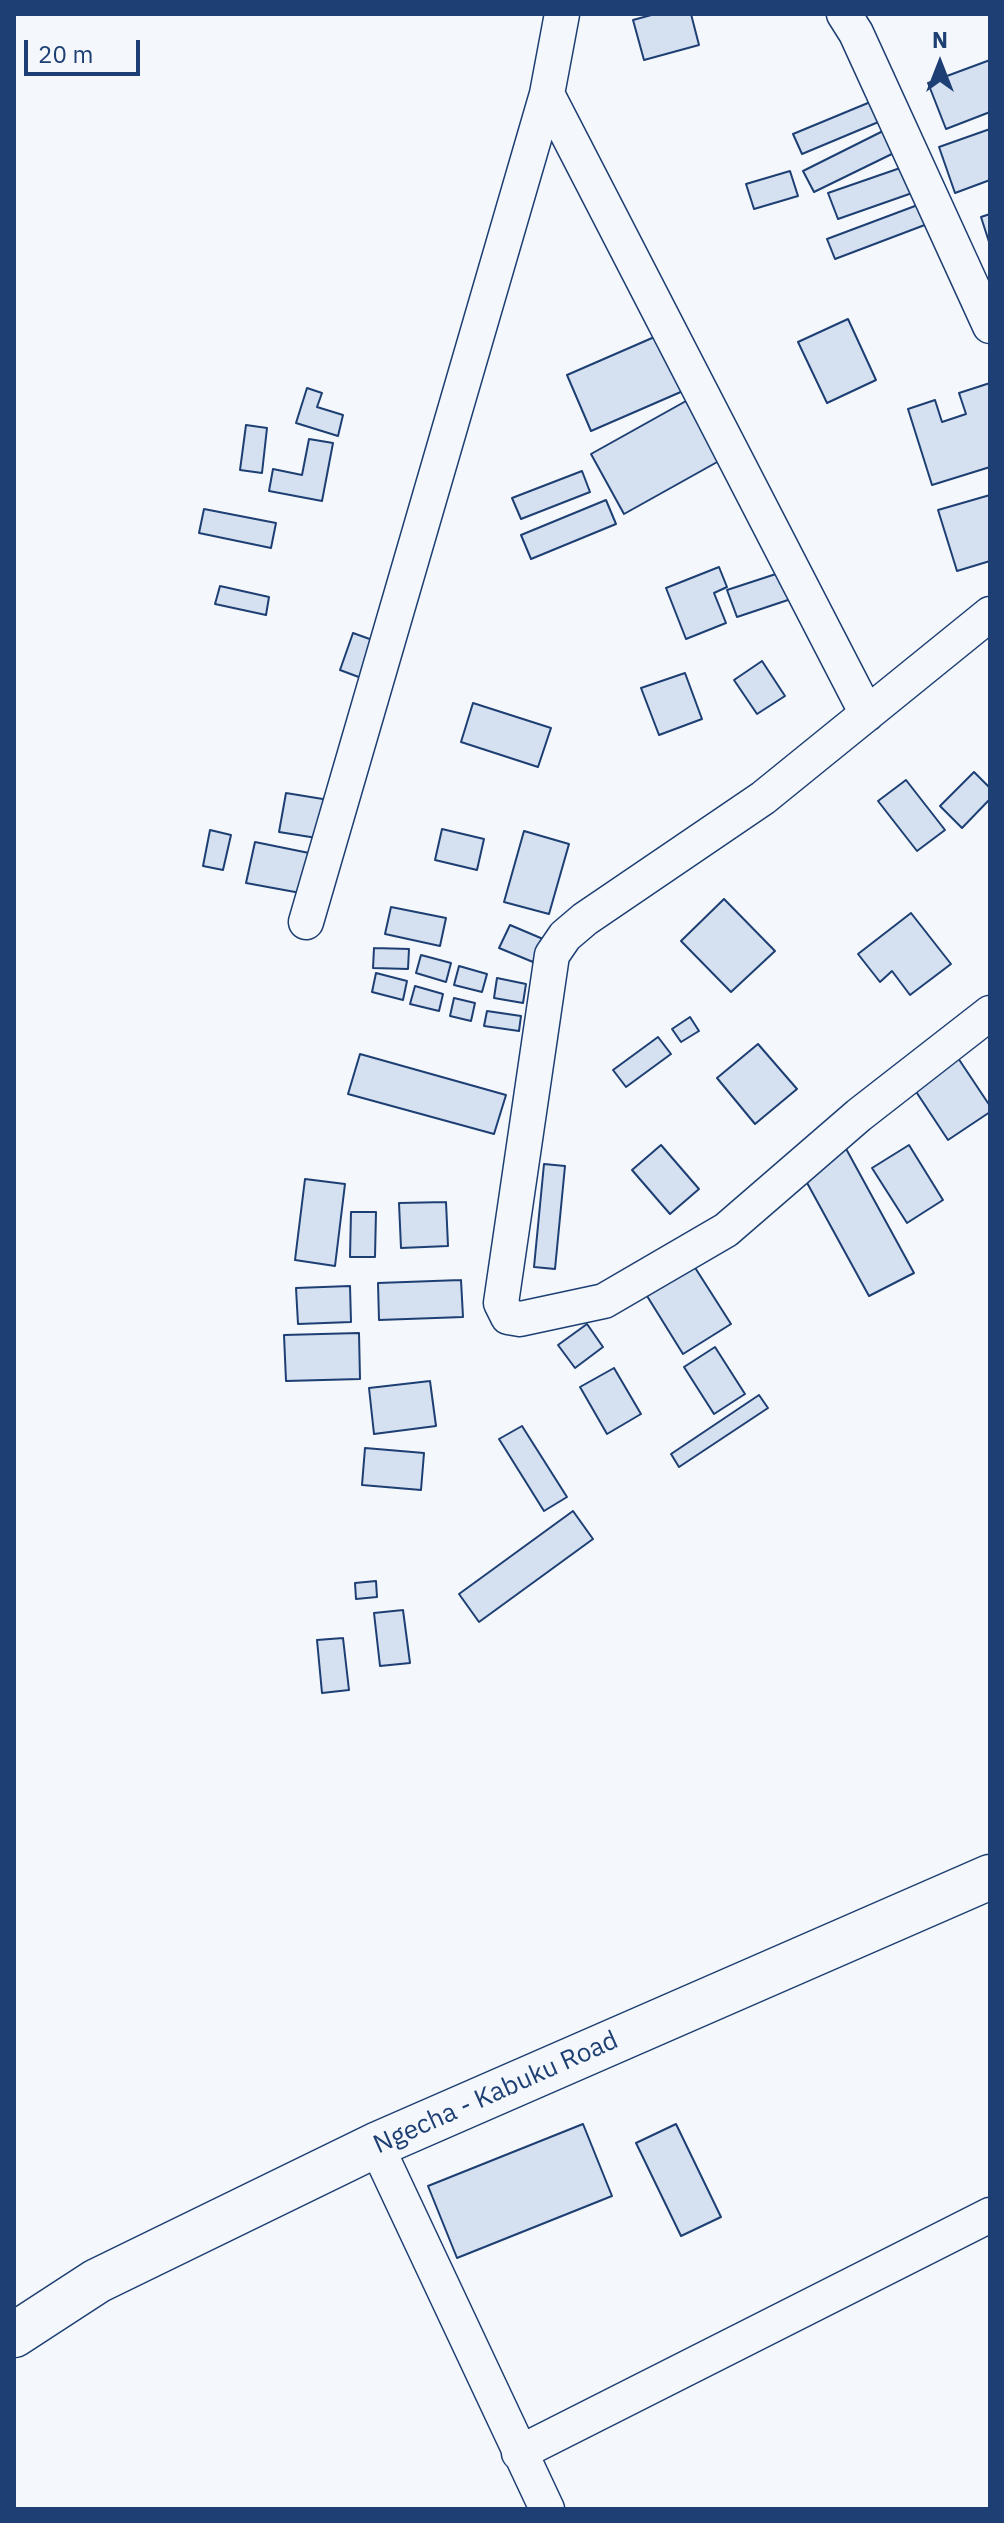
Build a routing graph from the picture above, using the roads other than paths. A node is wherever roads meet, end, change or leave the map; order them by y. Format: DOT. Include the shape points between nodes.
graph roads {
  1 [pos="562,14"];
  2 [pos="844,14"];
  3 [pos="547,94"];
  4 [pos="990,326"];
  5 [pos="990,614"];
  6 [pos="867,714"];
  7 [pos="306,922"];
  8 [pos="990,1013"];
  9 [pos="990,1877"];
  10 [pos="376,2145"];
  11 [pos="990,2215"];
  12 [pos="14,2335"];
  13 [pos="519,2453"];
  14 [pos="547,2509"];
  1 -- 3 [label="street"];
  2 -- 4 [label="street"];
  3 -- 6 [label="street"];
  3 -- 7 [label="street"];
  5 -- 6 [label="street"];
  6 -- 8 [label="street" via="763,798 585,919 552,955 501,1303 508,1317 604,1301 726,1230 859,1115"];
  9 -- 10 [label="street, Ngecha - Kabuku Road"];
  10 -- 12 [label="street, Ngecha - Kabuku Road" via="97,2281"];
  10 -- 13 [label="street"];
  11 -- 13 [label="street"];
  13 -- 14 [label="street"];
}
